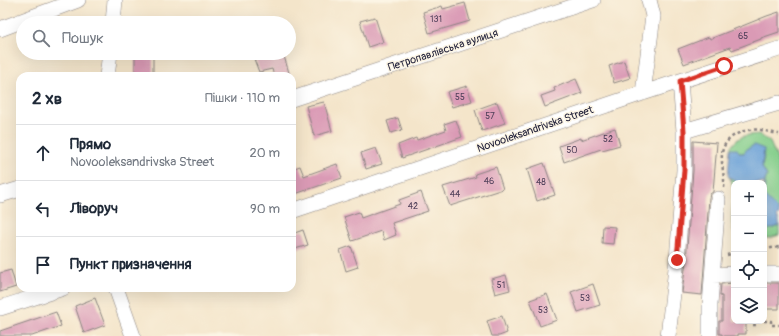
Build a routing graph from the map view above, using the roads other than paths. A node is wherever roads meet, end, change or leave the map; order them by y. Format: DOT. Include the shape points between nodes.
graph roads {
  1 [pos="78,0"];
  2 [pos="115,0"];
  3 [pos="593,0"];
  4 [pos="649,0"];
  5 [pos="35,16"];
  6 [pos="114,16"];
  7 [pos="16,23"];
  8 [pos="0,29"];
  9 [pos="779,49"];
  10 [pos="109,60"];
  11 [pos="108,72"];
  12 [pos="680,81"];
  13 [pos="643,93"];
  14 [pos="296,99"];
  15 [pos="779,103"];
  16 [pos="684,131"];
  17 [pos="16,190"];
  18 [pos="0,195"];
  19 [pos="718,201"];
  20 [pos="296,210"];
  21 [pos="731,274"];
  22 [pos="767,274"];
  23 [pos="779,274"];
  24 [pos="713,275"];
  25 [pos="50,292"];
  26 [pos="117,292"];
  27 [pos="0,308"];
  28 [pos="133,336"];
  29 [pos="668,336"];
  30 [pos="710,336"];
  1 -- 5 [label="street"];
  2 -- 6 [label="street"];
  3 -- 14 [label="street, Петропавлівська вулиця"];
  4 -- 13 [label="street" via="653,16"];
  7 -- 8 [label="street"];
  9 -- 12 [label="street, Novooleksandrivska Street"];
  10 -- 11 [label="street"];
  12 -- 13 [label="street, Novooleksandrivska Street"];
  12 -- 16 [label="street"];
  13 -- 20 [label="street, Novooleksandrivska Street"];
  15 -- 16 [label="street"];
  16 -- 29 [label="street" via="678,252"];
  17 -- 18 [label="street"];
  19 -- 24 [label="street"];
  21 -- 24 [label="street"];
  22 -- 23 [label="street"];
  24 -- 30 [label="street"];
  25 -- 27 [label="street"];
  26 -- 28 [label="street"];
}
